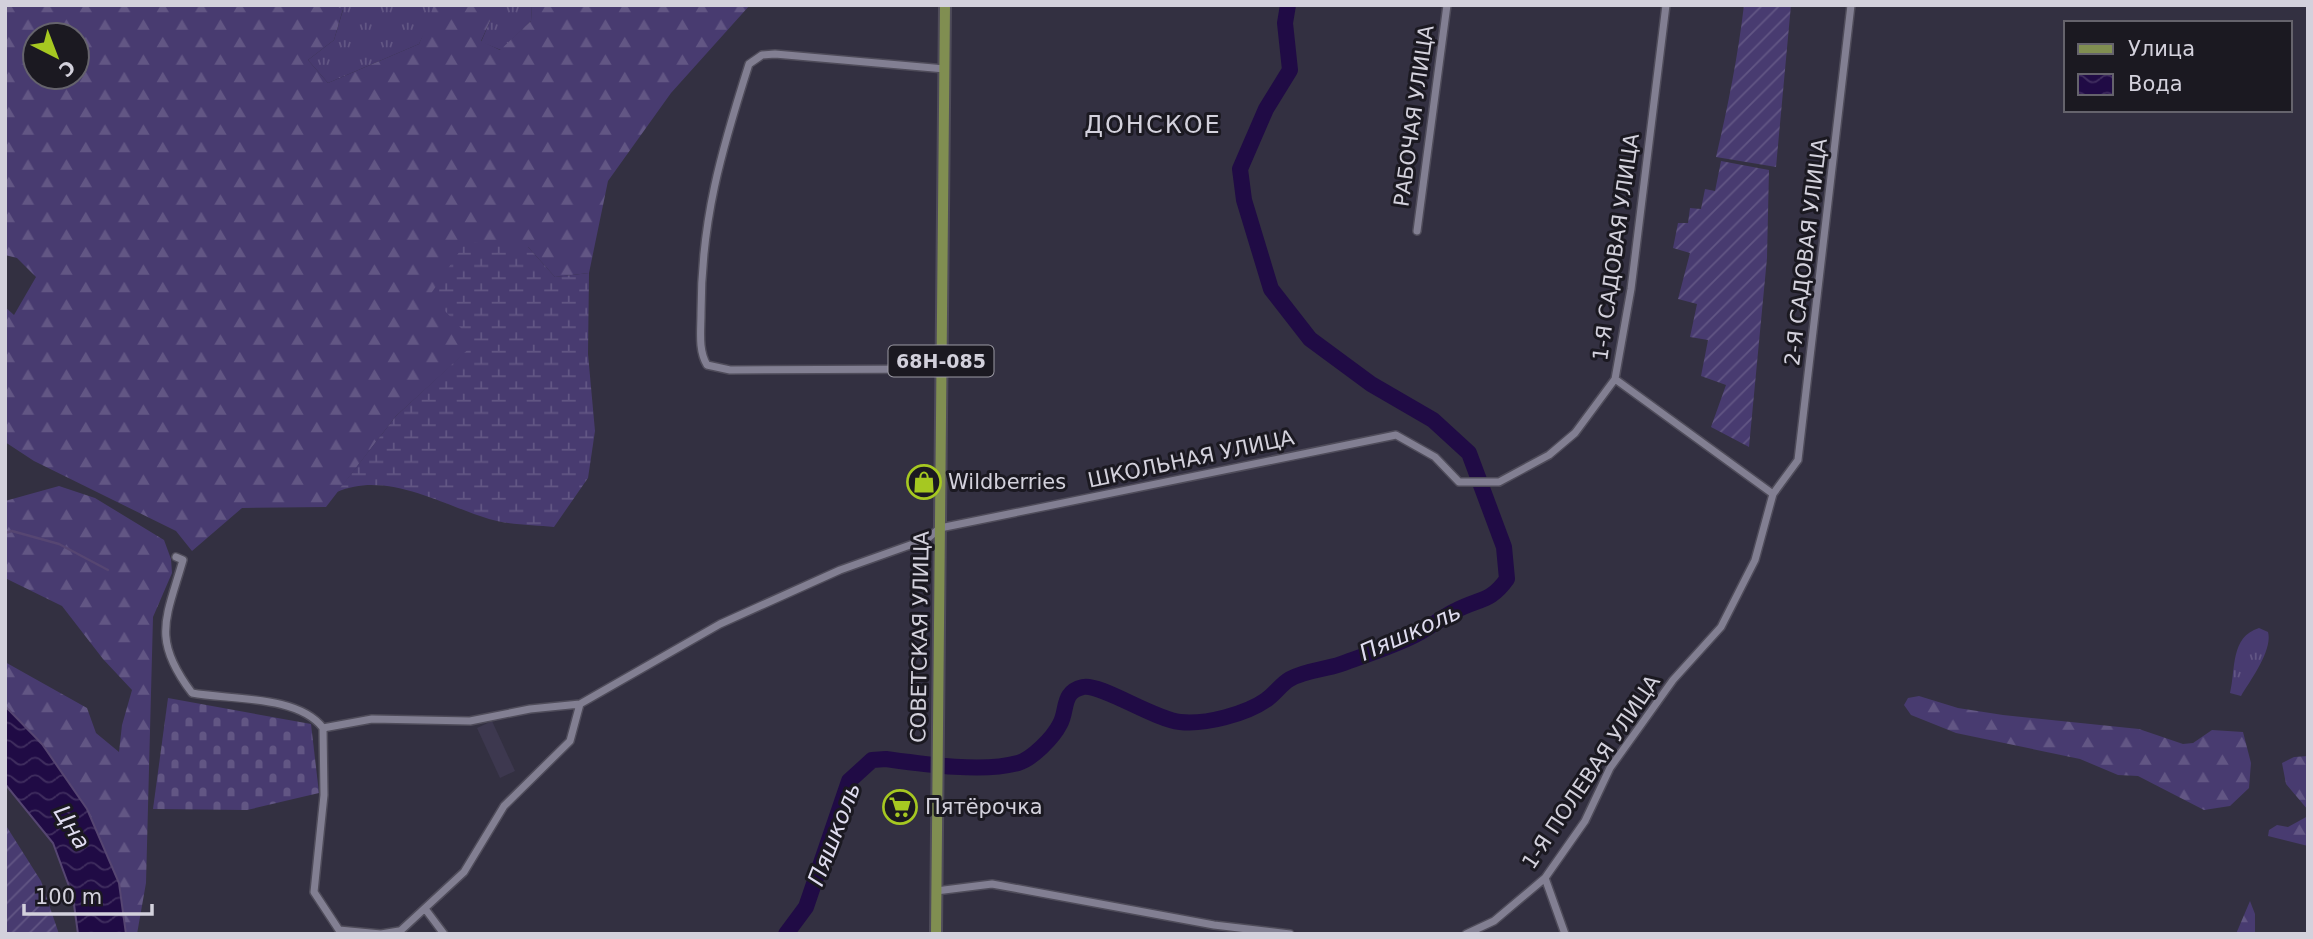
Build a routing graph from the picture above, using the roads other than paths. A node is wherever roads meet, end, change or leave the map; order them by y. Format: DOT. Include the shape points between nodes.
graph roads {
  1 [pos="945,5"];
  2 [pos="1447,5"];
  3 [pos="1666,5"];
  4 [pos="1851,5"];
  5 [pos="945,69"];
  6 [pos="1417,231"];
  7 [pos="940,369"];
  8 [pos="1615,380"];
  9 [pos="1459,482"];
  10 [pos="1773,494"];
  11 [pos="940,528"];
  12 [pos="176,557"];
  13 [pos="580,704"];
  14 [pos="323,728"];
  15 [pos="1545,878"];
  16 [pos="936,891"];
  17 [pos="426,910"];
  18 [pos="398,932"];
  19 [pos="444,934"];
  20 [pos="936,934"];
  21 [pos="1290,934"];
  22 [pos="1466,934"];
  23 [pos="1566,934"];
  1 -- 5 [label="main road, СОВЕТСКАЯ УЛИЦА / 68Н-085"];
  2 -- 6 [label="street, РАБОЧАЯ УЛИЦА"];
  3 -- 8 [label="street, 1-Я САДОВАЯ УЛИЦА"];
  4 -- 10 [label="street, 2-Я САДОВАЯ УЛИЦА" via="1798,460"];
  5 -- 7 [label="main road, СОВЕТСКАЯ УЛИЦА / 68Н-085"];
  5 -- 7 [label="street" via="775,54 762,55 749,64 709,202 701,266 702,356 707,365 730,370"];
  7 -- 11 [label="main road, СОВЕТСКАЯ УЛИЦА / 68Н-085"];
  8 -- 9 [label="street, 1-Я САДОВАЯ УЛИЦА" via="1575,433 1549,455 1499,482"];
  8 -- 10 [label="street"];
  9 -- 11 [label="street, ШКОЛЬНАЯ УЛИЦА" via="1435,457 1396,435"];
  10 -- 15 [label="street, 1-Я ПОЛЕВАЯ УЛИЦА" via="1755,560 1721,627 1665,691 1611,768 1585,821"];
  11 -- 13 [label="street, ШКОЛЬНАЯ УЛИЦА" via="927,539 840,570 720,624"];
  11 -- 16 [label="main road, СОВЕТСКАЯ УЛИЦА / 68Н-085"];
  12 -- 14 [label="street" via="183,560 166,612 164,638 174,670 191,693 299,709"];
  13 -- 14 [label="street, ШКОЛЬНАЯ УЛИЦА" via="470,722 372,719"];
  13 -- 17 [label="street" via="570,741 504,806 464,872"];
  14 -- 18 [label="street" via="324,795 314,892 339,930"];
  15 -- 22 [label="street, 1-Я ПОЛЕВАЯ УЛИЦА" via="1494,921"];
  15 -- 23 [label="street"];
  16 -- 20 [label="main road, СОВЕТСКАЯ УЛИЦА / 68Н-085"];
  16 -- 21 [label="street" via="992,884 1214,925"];
  17 -- 18 [label="street"];
  17 -- 19 [label="street"];
}
